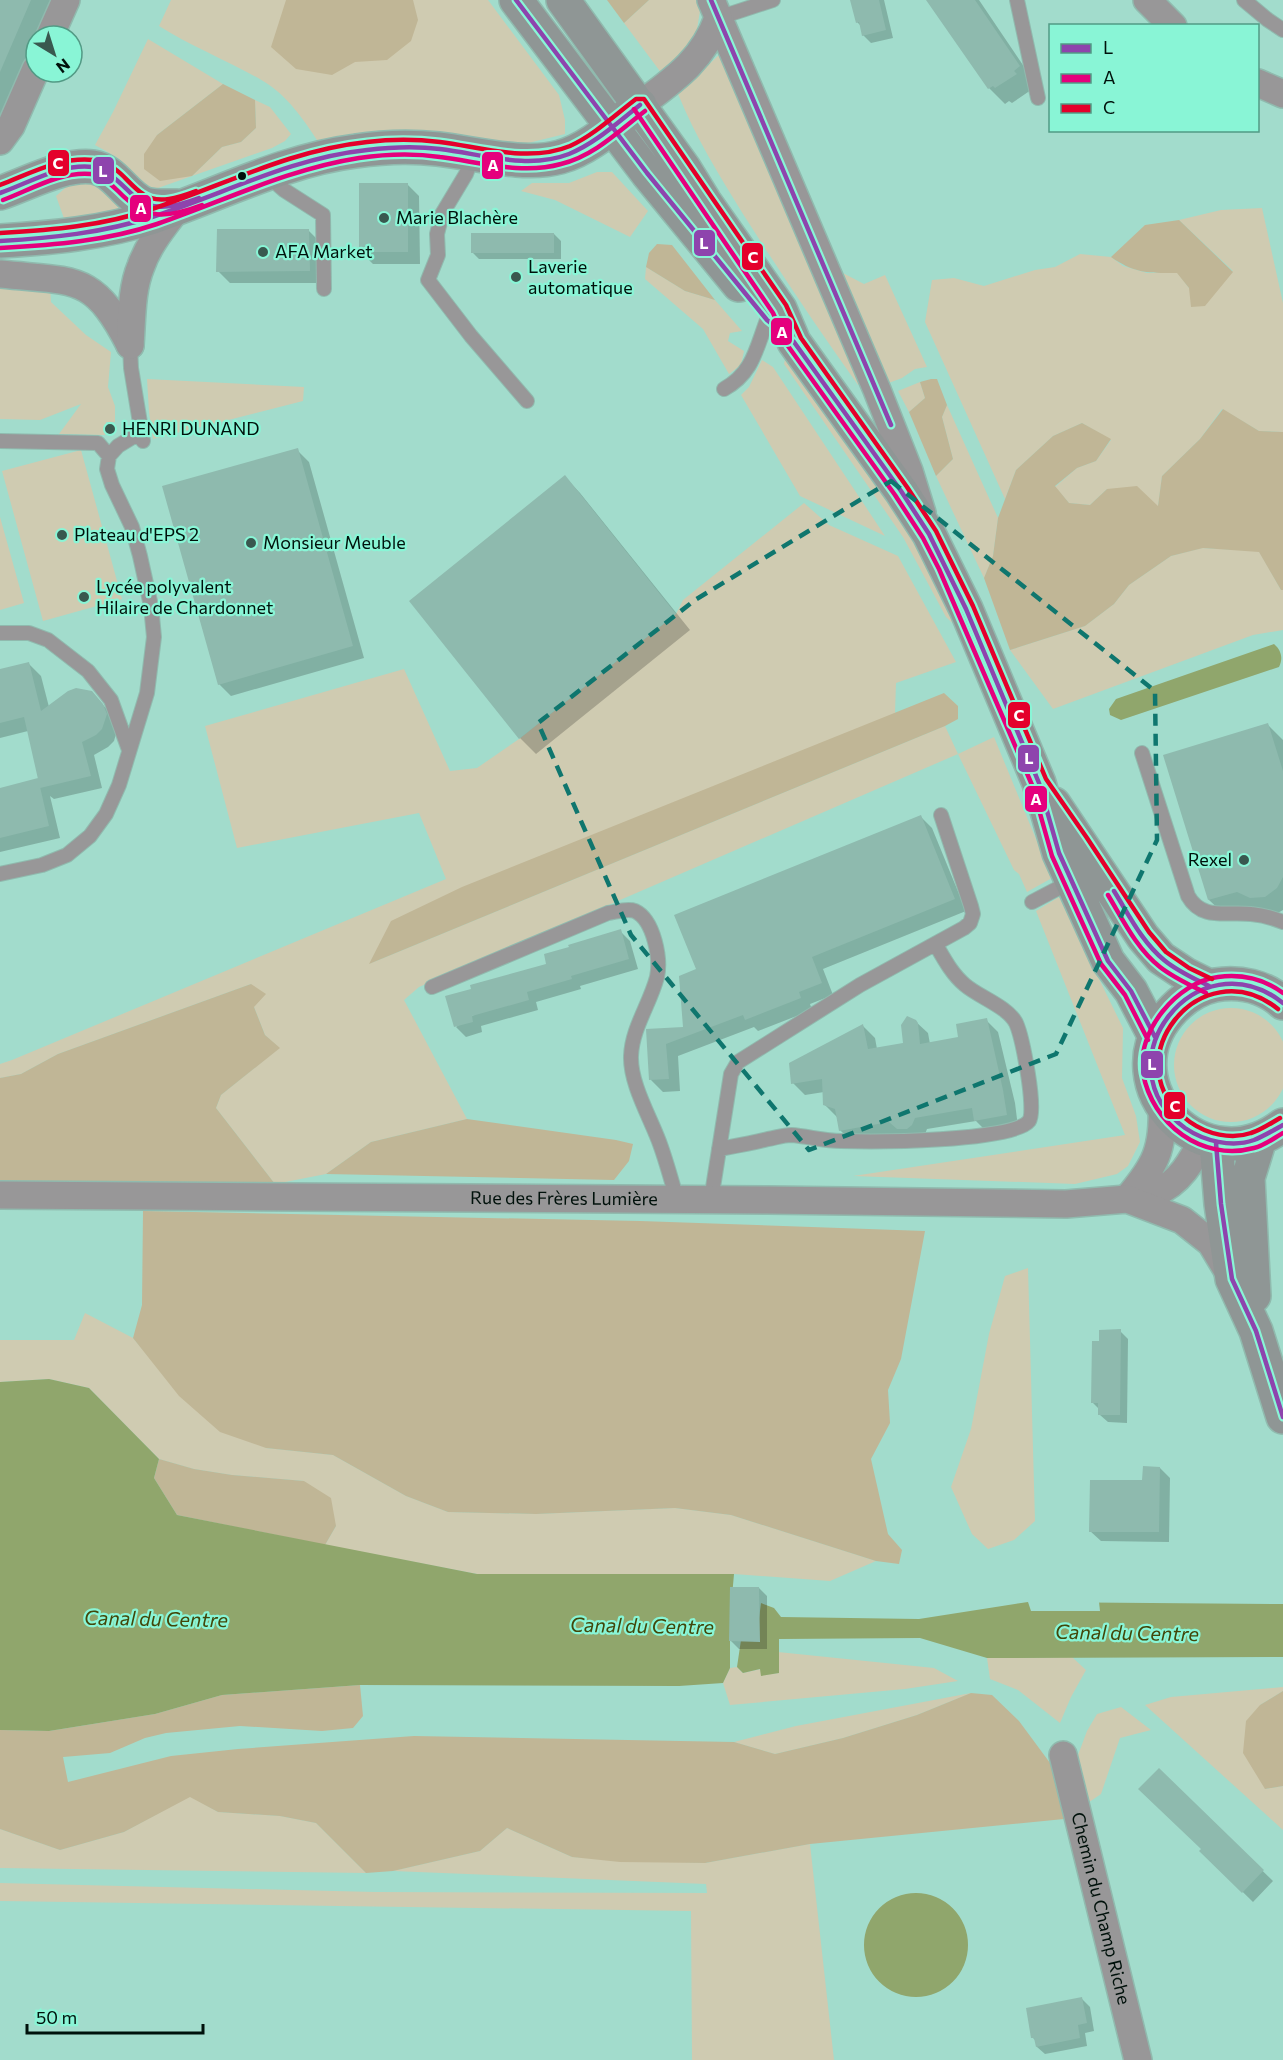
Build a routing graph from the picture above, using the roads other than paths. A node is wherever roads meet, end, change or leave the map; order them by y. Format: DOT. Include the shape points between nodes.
graph roads {
  1 [pos="66,0"];
  2 [pos="516,0"];
  3 [pos="563,0"];
  4 [pos="773,0"];
  5 [pos="1017,0"];
  6 [pos="1147,0"];
  7 [pos="1244,0"];
  8 [pos="715,9"];
  9 [pos="55,24"];
  10 [pos="1171,24"];
  11 [pos="1283,30"];
  12 [pos="29,84"];
  13 [pos="1259,84"];
  14 [pos="1283,94"];
  15 [pos="1038,98"];
  16 [pos="640,105"];
  17 [pos="612,127"];
  18 [pos="0,141"];
  19 [pos="474,153"];
  20 [pos="90,166"];
  21 [pos="265,174"];
  22 [pos="0,193"];
  23 [pos="179,206"];
  24 [pos="9,241"];
  25 [pos="12,275"];
  26 [pos="324,289"];
  27 [pos="767,320"];
  28 [pos="794,342"];
  29 [pos="130,345"];
  30 [pos="724,389"];
  31 [pos="527,401"];
  32 [pos="0,441"];
  33 [pos="109,456"];
  34 [pos="929,534"];
  35 [pos="0,633"];
  36 [pos="129,750"];
  37 [pos="1142,753"];
  38 [pos="1039,783"];
  39 [pos="941,815"];
  40 [pos="0,874"];
  41 [pos="1072,881"];
  42 [pos="1032,902"];
  43 [pos="1283,922"];
  44 [pos="936,945"];
  45 [pos="1209,986"];
  46 [pos="432,987"];
  47 [pos="1283,1003"];
  48 [pos="1155,1037"];
  49 [pos="1162,1106"];
  50 [pos="1271,1132"];
  51 [pos="1209,1141"];
  52 [pos="719,1149"];
  53 [pos="0,1195"];
  54 [pos="1127,1199"];
  55 [pos="677,1200"];
  56 [pos="711,1200"];
  57 [pos="1232,1279"];
  58 [pos="1256,1330"];
  59 [pos="1283,1417"];
  60 [pos="1063,1755"];
  61 [pos="1138,2060"];
  1 -- 9 [label="street"];
  2 -- 17 [label="main road"];
  3 -- 16 [label="main road"];
  4 -- 8 [label="lane"];
  5 -- 15 [label="lane"];
  6 -- 10 [label="street"];
  7 -- 11 [label="lane"];
  8 -- 16 [label="street" via="712,34 695,60"];
  8 -- 34 [label="street" via="877,390"];
  12 -- 18 [label="street"];
  13 -- 14 [label="street"];
  16 -- 17 [label="main road"];
  16 -- 28 [label="main road" via="780,309"];
  17 -- 19 [label="main road" via="560,157 534,160"];
  17 -- 27 [label="main road"];
  19 -- 21 [label="main road" via="435,148 357,151 312,159"];
  19 -- 31 [label="lane" via="442,214 437,234 438,255 428,280"];
  20 -- 22 [label="main road" via="58,172"];
  20 -- 23 [label="main road" via="109,174 144,203"];
  20 -- 24 [label="main road" via="48,185 19,205"];
  21 -- 23 [label="main road"];
  21 -- 26 [label="lane" via="323,215"];
  23 -- 24 [label="main road" via="125,224"];
  23 -- 29 [label="street" via="140,267"];
  24 -- 25 [label="street"];
  25 -- 29 [label="street" via="58,279 91,290 110,310"];
  27 -- 28 [label="main road"];
  27 -- 30 [label="lane" via="744,375"];
  28 -- 34 [label="main road"];
  29 -- 33 [label="lane" via="142,437 118,446"];
  32 -- 33 [label="lane" via="98,442"];
  33 -- 36 [label="lane" via="107,469 132,526 140,556 154,637 147,693"];
  34 -- 38 [label="main road" via="966,609"];
  35 -- 36 [label="lane" via="29,633 48,640 88,671 111,700"];
  36 -- 40 [label="lane" via="106,814 90,836 67,855 42,866"];
  37 -- 43 [label="lane" via="1192,904 1210,913 1251,914"];
  38 -- 41 [label="main road" via="1059,852"];
  38 -- 45 [label="main road" via="1143,937 1161,958"];
  39 -- 44 [label="lane" via="973,914 970,923"];
  41 -- 42 [label="lane"];
  41 -- 48 [label="main road" via="1108,961 1131,991"];
  44 -- 52 [label="lane" via="860,985 738,1062 731,1074"];
  44 -- 52 [label="lane" via="963,984 1008,1014 1017,1026 1030,1086 1029,1121 1011,1130 970,1137 849,1141 789,1135"];
  45 -- 47 [label="main road" via="1226,983 1259,988"];
  45 -- 48 [label="main road" via="1176,1005"];
  46 -- 55 [label="lane" via="608,914 635,911 652,930 657,977 631,1056 640,1095"];
  48 -- 49 [label="main road" via="1151,1072"];
  49 -- 51 [label="main road" via="1187,1131"];
  49 -- 54 [label="street" via="1163,1128 1155,1160"];
  50 -- 51 [label="main road" via="1245,1143"];
  50 -- 58 [label="main road" via="1248,1178"];
  51 -- 54 [label="street, Rue des Frères Lumière" via="1169,1185 1155,1193"];
  51 -- 57 [label="main road"];
  52 -- 56 [label="lane"];
  53 -- 55 [label="street, Rue des Frères Lumière"];
  54 -- 56 [label="street, Rue des Frères Lumière" via="1086,1204"];
  54 -- 57 [label="street, Rue des Frères Lumière" via="1182,1220 1211,1243"];
  55 -- 56 [label="street, Rue des Frères Lumière"];
  57 -- 58 [label="main road"];
  58 -- 59 [label="main road"];
  60 -- 61 [label="street, Chemin du Champ Riche"];
}
